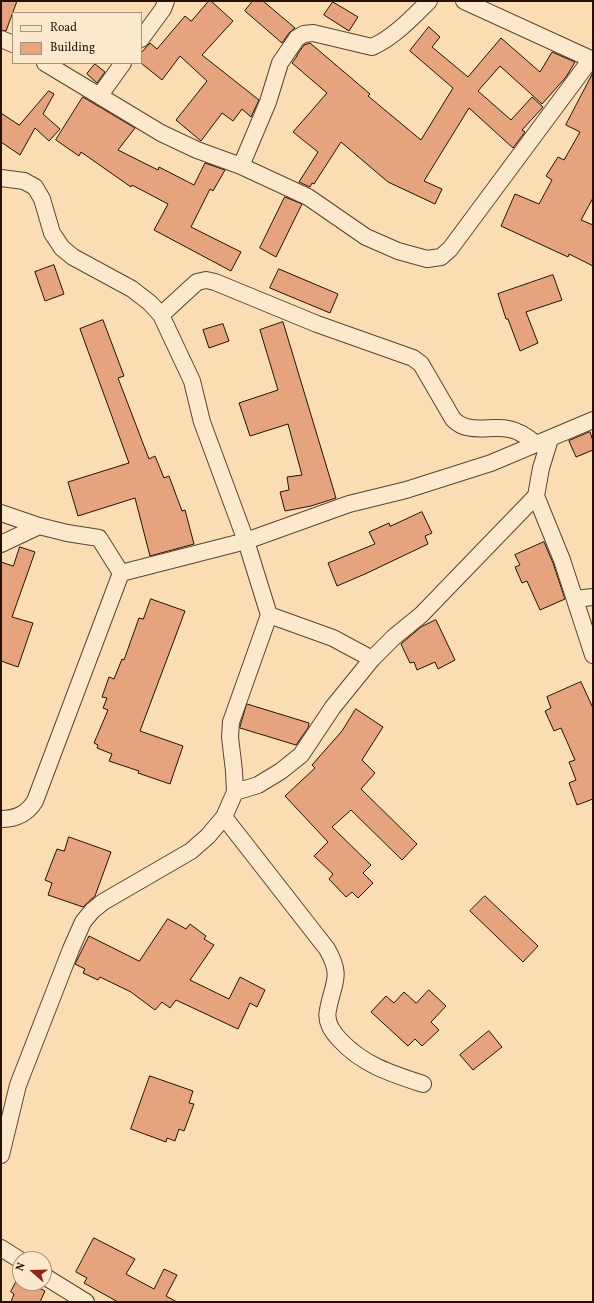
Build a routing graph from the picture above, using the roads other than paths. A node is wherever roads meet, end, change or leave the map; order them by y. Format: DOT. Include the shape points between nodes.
graph roads {
  1 [pos="166,1"];
  2 [pos="430,1"];
  3 [pos="464,1"];
  4 [pos="142,38"];
  5 [pos="1,39"];
  6 [pos="12,44"];
  7 [pos="592,60"];
  8 [pos="47,64"];
  9 [pos="122,64"];
  10 [pos="100,95"];
  11 [pos="241,166"];
  12 [pos="1,178"];
  13 [pos="161,314"];
  14 [pos="593,420"];
  15 [pos="543,442"];
  16 [pos="536,496"];
  17 [pos="1,513"];
  18 [pos="39,526"];
  19 [pos="246,541"];
  20 [pos="1,544"];
  21 [pos="120,573"];
  22 [pos="593,598"];
  23 [pos="575,599"];
  24 [pos="269,615"];
  25 [pos="593,655"];
  26 [pos="372,659"];
  27 [pos="234,792"];
  28 [pos="224,817"];
  29 [pos="1,819"];
  30 [pos="423,1084"];
  31 [pos="1,1155"];
  32 [pos="1,1248"];
  33 [pos="12,1255"];
  34 [pos="52,1281"];
  35 [pos="86,1302"];
  1 -- 4 [label="street"];
  2 -- 11 [label="street" via="404,25 372,47 313,33 297,38 280,63 268,102"];
  3 -- 7 [label="street"];
  5 -- 6 [label="street"];
  7 -- 11 [label="street" via="482,208 441,257 427,259 398,251 366,237 308,197"];
  8 -- 10 [label="street"];
  9 -- 10 [label="street"];
  10 -- 11 [label="street" via="161,133"];
  12 -- 13 [label="street" via="24,182 35,187 42,198 52,233 62,248 73,257 132,289"];
  13 -- 15 [label="street" via="197,282 215,282 317,324 413,358 421,364 458,424 472,429 508,429"];
  13 -- 19 [label="street" via="192,381 202,422"];
  14 -- 15 [label="street"];
  15 -- 16 [label="street"];
  15 -- 19 [label="street" via="491,463 406,490 349,504"];
  16 -- 23 [label="street"];
  16 -- 26 [label="street" via="421,615"];
  17 -- 18 [label="street"];
  18 -- 20 [label="street"];
  18 -- 21 [label="street" via="99,538"];
  19 -- 21 [label="street"];
  19 -- 24 [label="street"];
  21 -- 29 [label="street" via="35,801 25,813"];
  22 -- 23 [label="street"];
  23 -- 25 [label="street"];
  24 -- 26 [label="street" via="333,638"];
  24 -- 27 [label="street" via="231,722"];
  26 -- 27 [label="street" via="333,706 301,755 281,771 258,784"];
  27 -- 28 [label="street"];
  28 -- 30 [label="street" via="334,960 334,987 327,1012 328,1024 336,1036 349,1050 366,1062 386,1072"];
  28 -- 31 [label="street" via="191,851 103,902 83,922 18,1085"];
  32 -- 33 [label="street"];
  34 -- 35 [label="street"];
}
